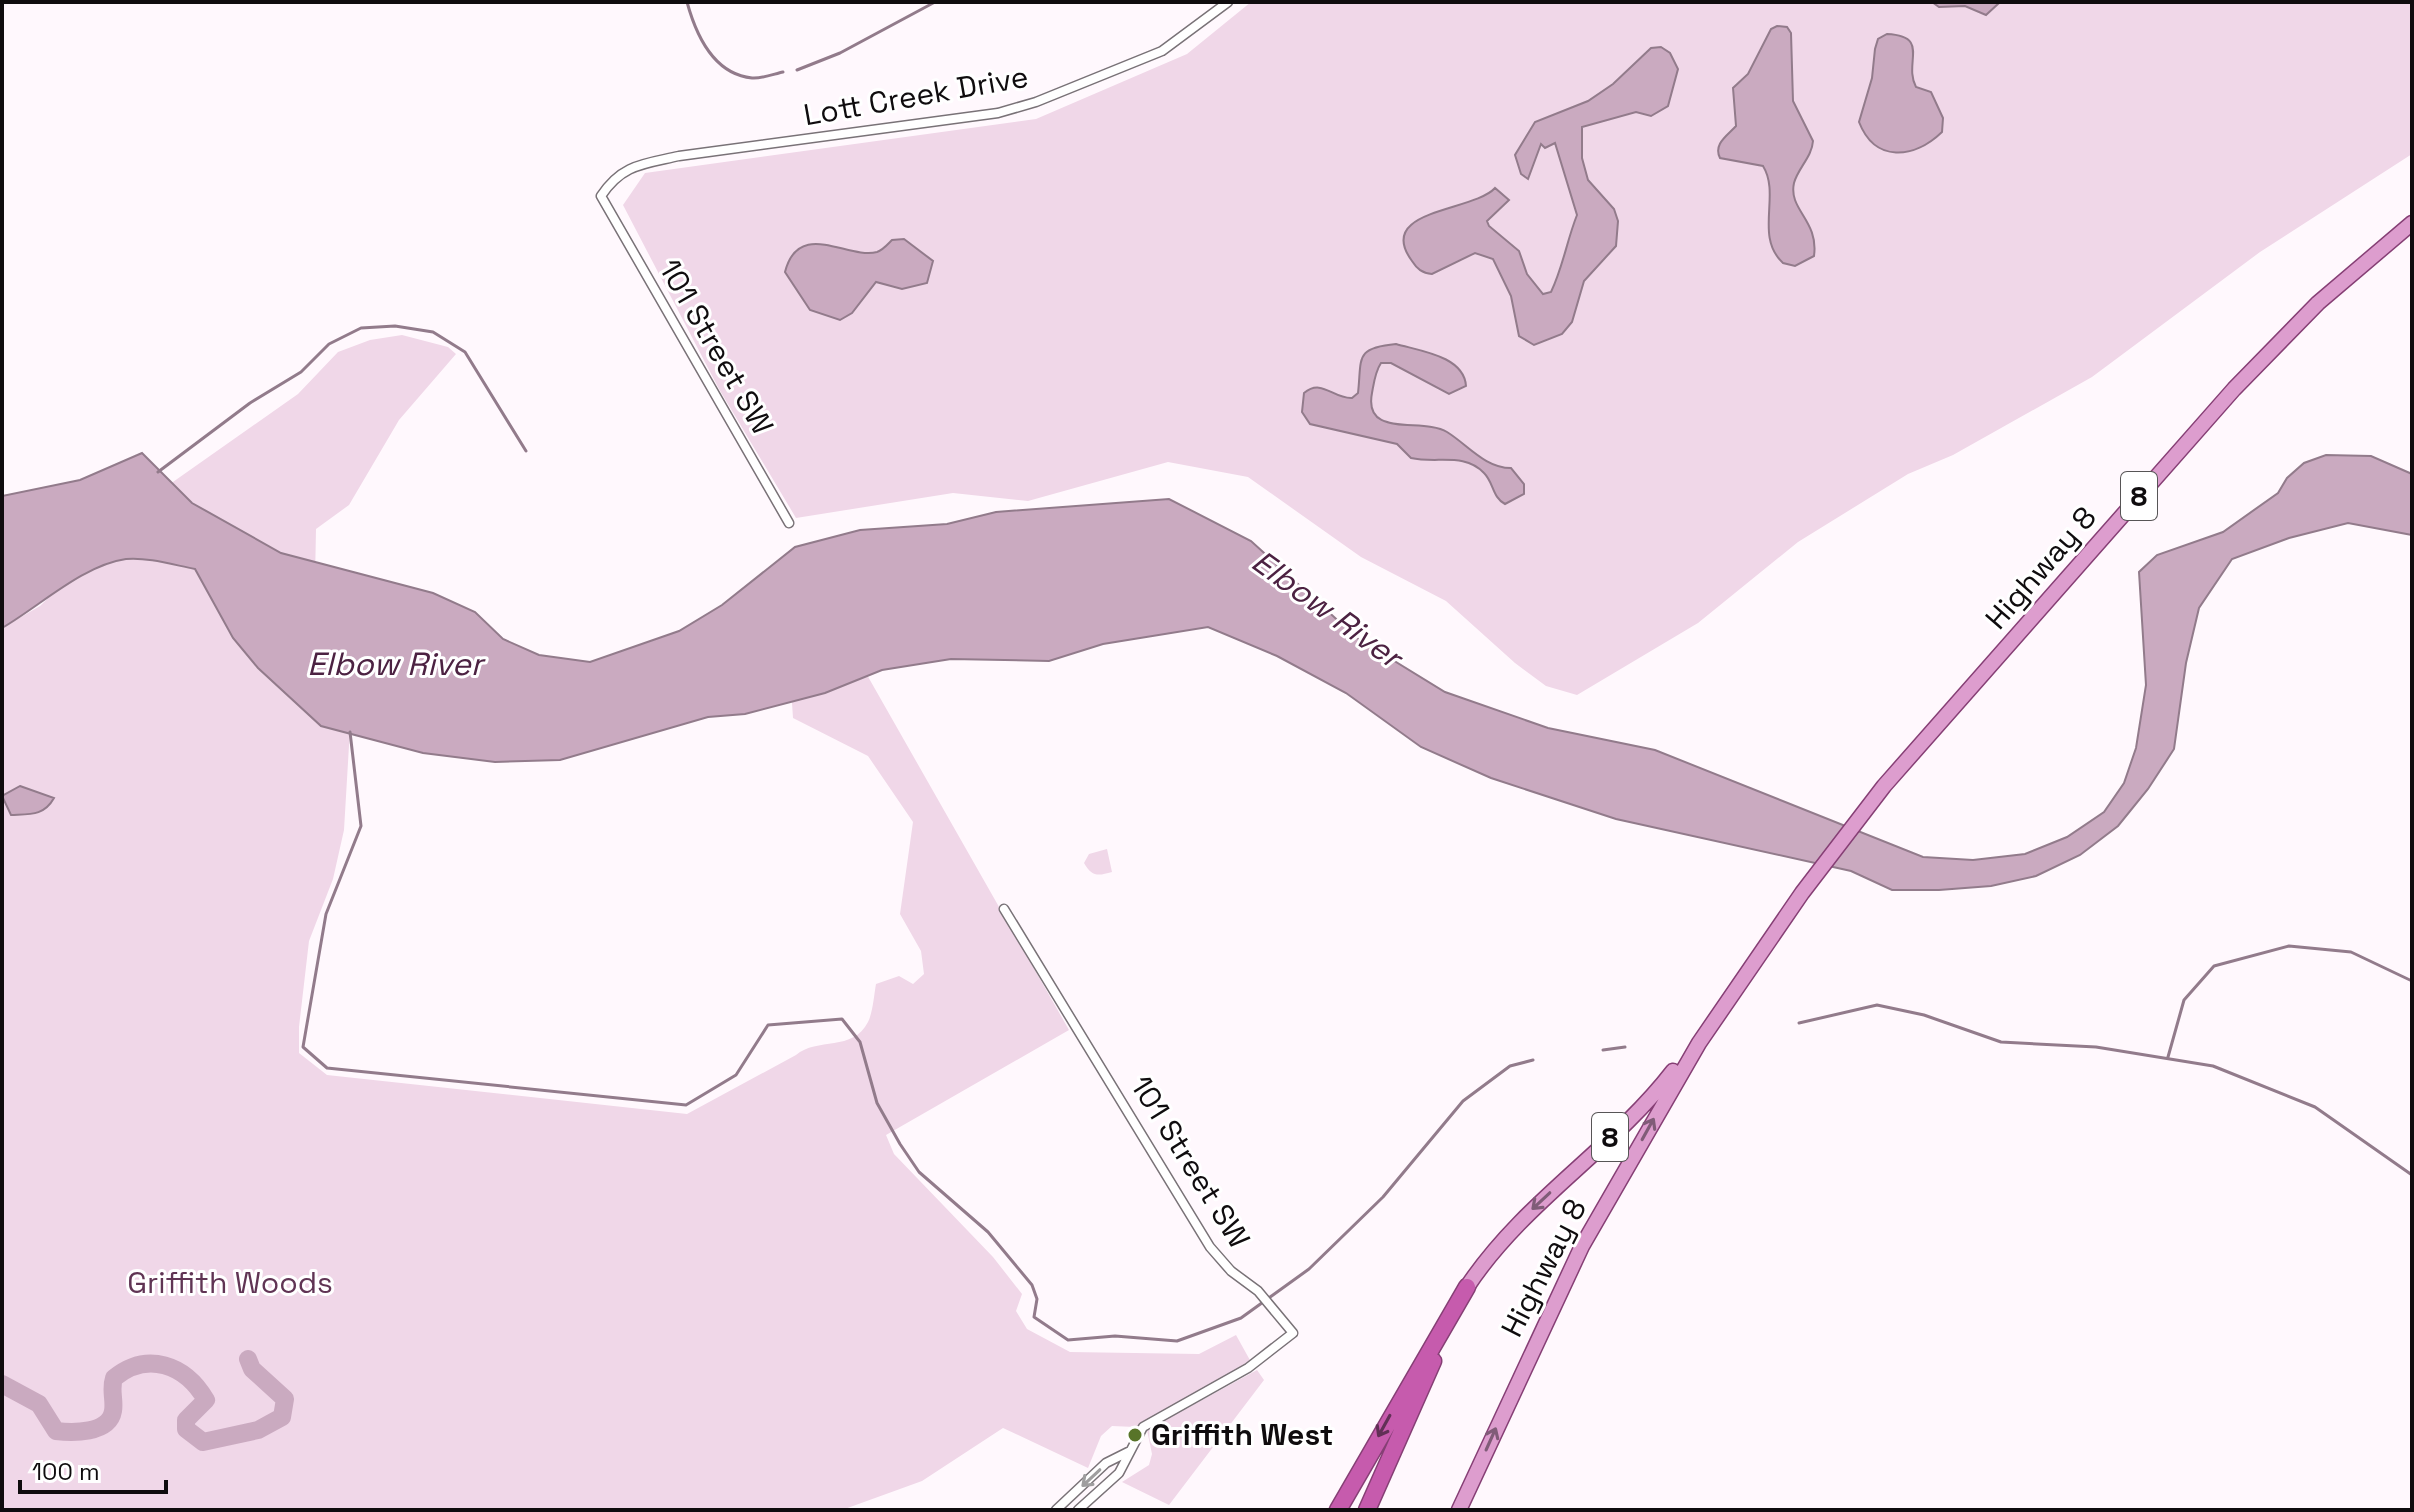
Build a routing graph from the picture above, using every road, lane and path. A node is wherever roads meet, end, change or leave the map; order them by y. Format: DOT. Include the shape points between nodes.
graph roads {
  1 [pos="1228,2"];
  2 [pos="601,196"];
  3 [pos="2412,223"];
  4 [pos="789,523"];
  5 [pos="1004,909"];
  6 [pos="1743,978"];
  7 [pos="1467,1287"];
  8 [pos="1129,1451"];
  9 [pos="1056,1510"];
  10 [pos="1078,1510"];
  11 [pos="1338,1510"];
  12 [pos="1367,1510"];
  13 [pos="1459,1510"];
  1 -- 2 [label="street, Lott Creek Drive" via="1162,51 1036,102 998,113 665,159 614,176"];
  2 -- 4 [label="street, 101 Street SW"];
  3 -- 6 [label="main road, Highway 8 / 8" via="2318,303 2234,389 1884,786"];
  5 -- 8 [label="street, 101 Street SW" via="1210,1247 1262,1295 1293,1333 1248,1368 1143,1427"];
  6 -- 7 [label="main road, Highway 8 / 8, one-way" via="1660,1087 1515,1226"];
  13 -- 6 [label="main road, Highway 8 / 8, one-way" via="1582,1246 1678,1076"];
  7 -- 11 [label="highway, one-way"];
  7 -- 12 [label="highway"];
  8 -- 9 [label="street, one-way" via="1106,1463"];
  8 -- 10 [label="street" via="1119,1473"];
}
